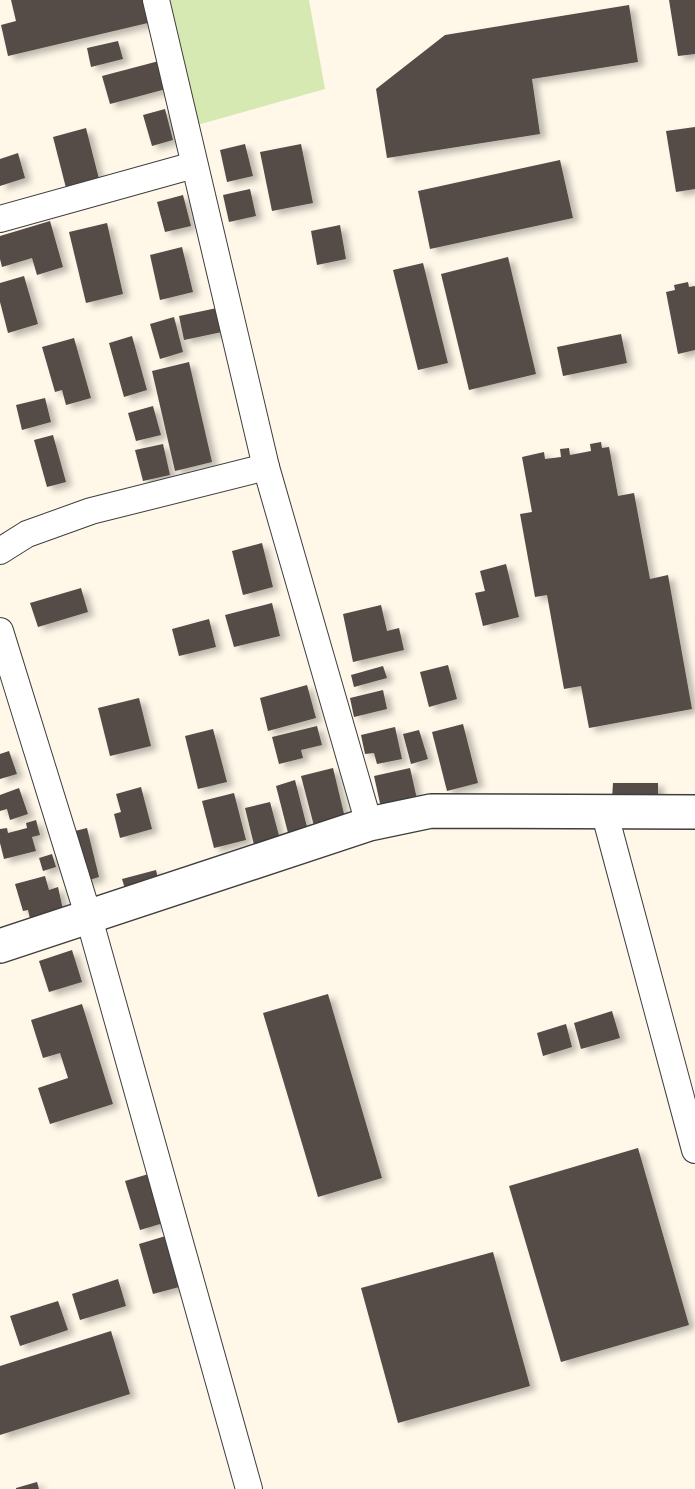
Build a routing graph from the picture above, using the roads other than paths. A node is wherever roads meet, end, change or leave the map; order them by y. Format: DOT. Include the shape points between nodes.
graph roads {
  1 [pos="156,0"];
  2 [pos="194,165"];
  3 [pos="0,219"];
  4 [pos="266,467"];
  5 [pos="0,551"];
  6 [pos="0,631"];
  7 [pos="604,811"];
  8 [pos="695,812"];
  9 [pos="369,824"];
  10 [pos="89,918"];
  11 [pos="0,946"];
  12 [pos="695,1149"];
  13 [pos="249,1489"];
  1 -- 2 [label="street"];
  2 -- 3 [label="street"];
  2 -- 4 [label="street"];
  4 -- 5 [label="street" via="91,511 27,534"];
  4 -- 9 [label="street"];
  6 -- 10 [label="street"];
  7 -- 8 [label="street"];
  7 -- 9 [label="street" via="431,811"];
  7 -- 12 [label="street"];
  9 -- 10 [label="street"];
  10 -- 11 [label="street"];
  10 -- 13 [label="street"];
}
